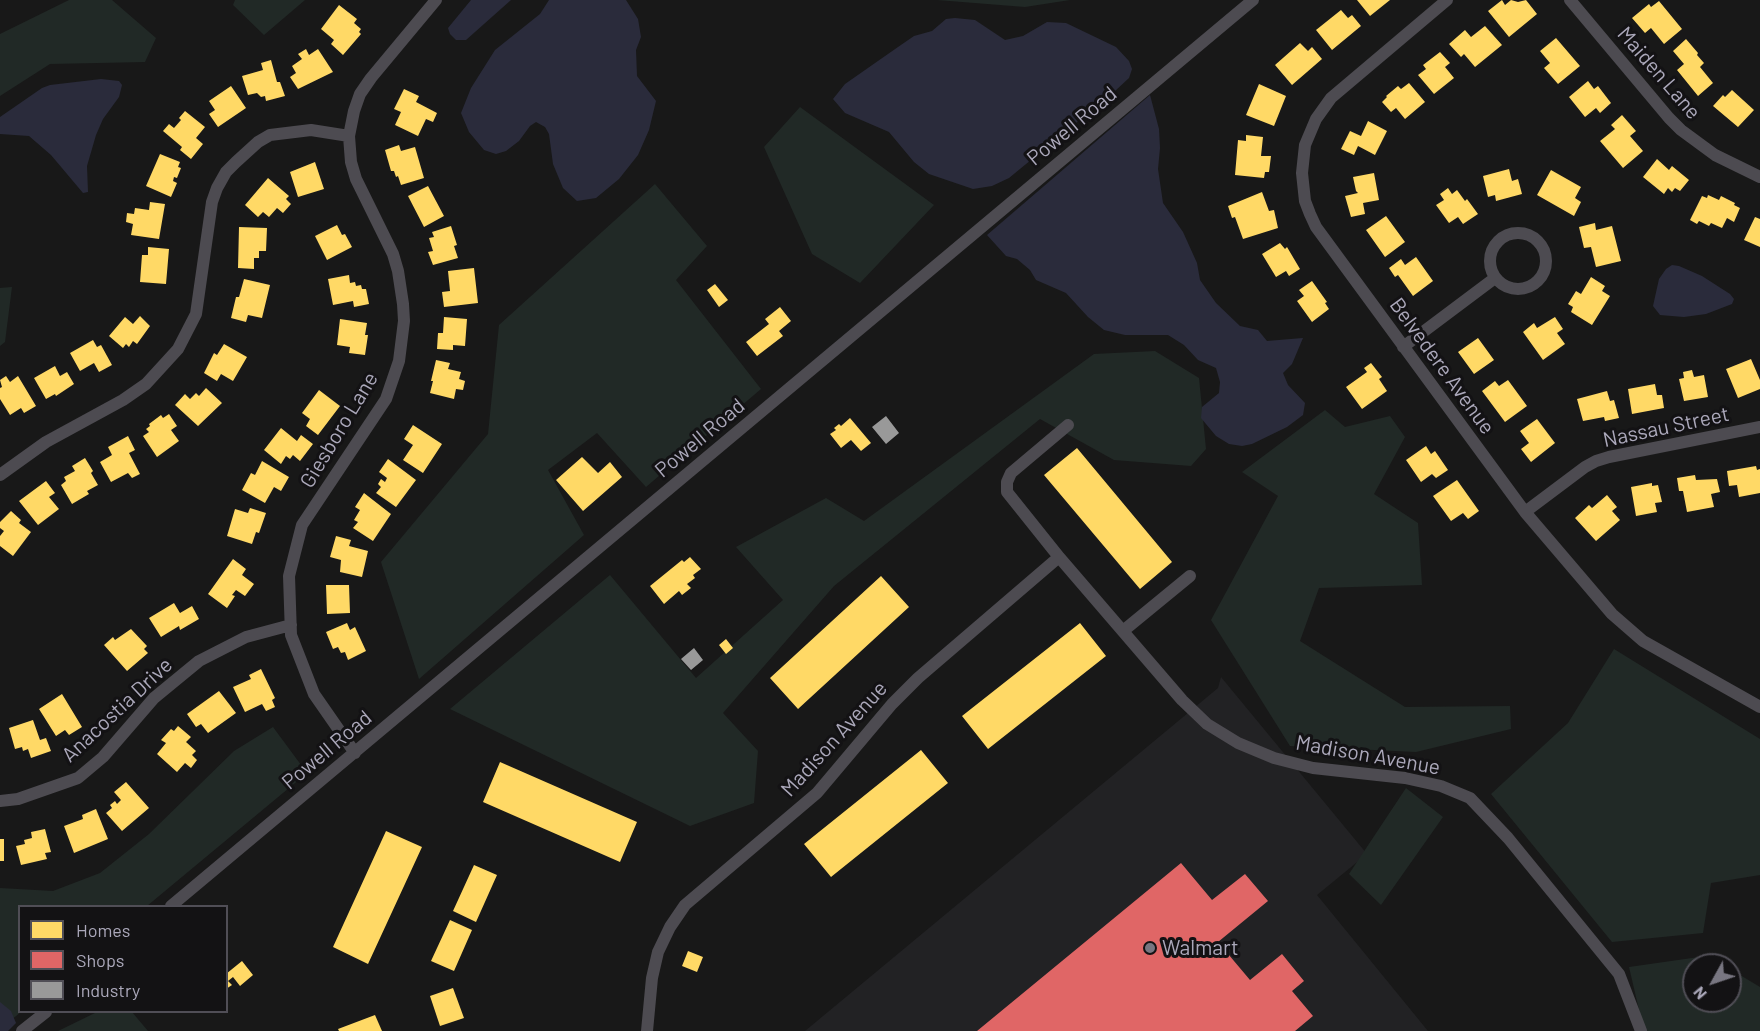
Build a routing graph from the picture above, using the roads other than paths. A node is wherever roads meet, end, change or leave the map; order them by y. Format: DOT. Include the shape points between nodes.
graph roads {
  1 [pos="435,0"];
  2 [pos="1253,0"];
  3 [pos="1447,0"];
  4 [pos="1570,0"];
  5 [pos="350,136"];
  6 [pos="1760,177"];
  7 [pos="1495,278"];
  8 [pos="1403,347"];
  9 [pos="1068,425"];
  10 [pos="1760,427"];
  11 [pos="0,475"];
  12 [pos="1525,512"];
  13 [pos="1059,557"];
  14 [pos="1190,576"];
  15 [pos="291,625"];
  16 [pos="1123,630"];
  17 [pos="1760,707"];
  18 [pos="355,753"];
  19 [pos="0,801"];
  20 [pos="172,905"];
  21 [pos="44,1013"];
  22 [pos="22,1031"];
  23 [pos="647,1031"];
  24 [pos="1641,1031"];
  1 -- 5 [label="street, Giesboro Lane" via="366,86 354,111"];
  2 -- 18 [label="street, Powell Road"];
  3 -- 8 [label="street, Belvedere Avenue" via="1331,98 1310,131 1302,159 1305,201 1317,227"];
  4 -- 6 [label="street, Maiden Lane" via="1681,130 1715,155"];
  5 -- 11 [label="street" via="311,130 270,135 236,162 221,180 212,202 196,314 178,350 146,384 46,442"];
  5 -- 15 [label="street, Giesboro Lane" via="356,179 398,271 403,304 402,341 386,399 302,525 289,576"];
  7 -- 7 [label="street" via="1514,289 1535,285 1547,266 1542,245 1523,233 1502,238 1490,257"];
  7 -- 8 [label="street"];
  8 -- 12 [label="street, Belvedere Avenue"];
  9 -- 13 [label="street, Madison Avenue" via="1011,473 1006,487 1009,497"];
  10 -- 12 [label="street, Nassau Street" via="1596,461"];
  12 -- 17 [label="street, Belvedere Avenue" via="1631,632"];
  13 -- 16 [label="street, Madison Avenue"];
  13 -- 23 [label="street, Madison Avenue" via="918,678 817,793 685,905 658,952"];
  14 -- 16 [label="street"];
  15 -- 18 [label="street, Giesboro Lane" via="291,635 314,694"];
  15 -- 19 [label="street, Anacostia Drive" via="246,637 199,661 154,698 103,757 78,778 18,799"];
  16 -- 24 [label="street, Madison Avenue" via="1182,700 1207,724 1238,743 1313,768 1405,778 1470,798 1508,838 1619,974"];
  18 -- 20 [label="street, Powell Road"];
  21 -- 22 [label="street"];
}
